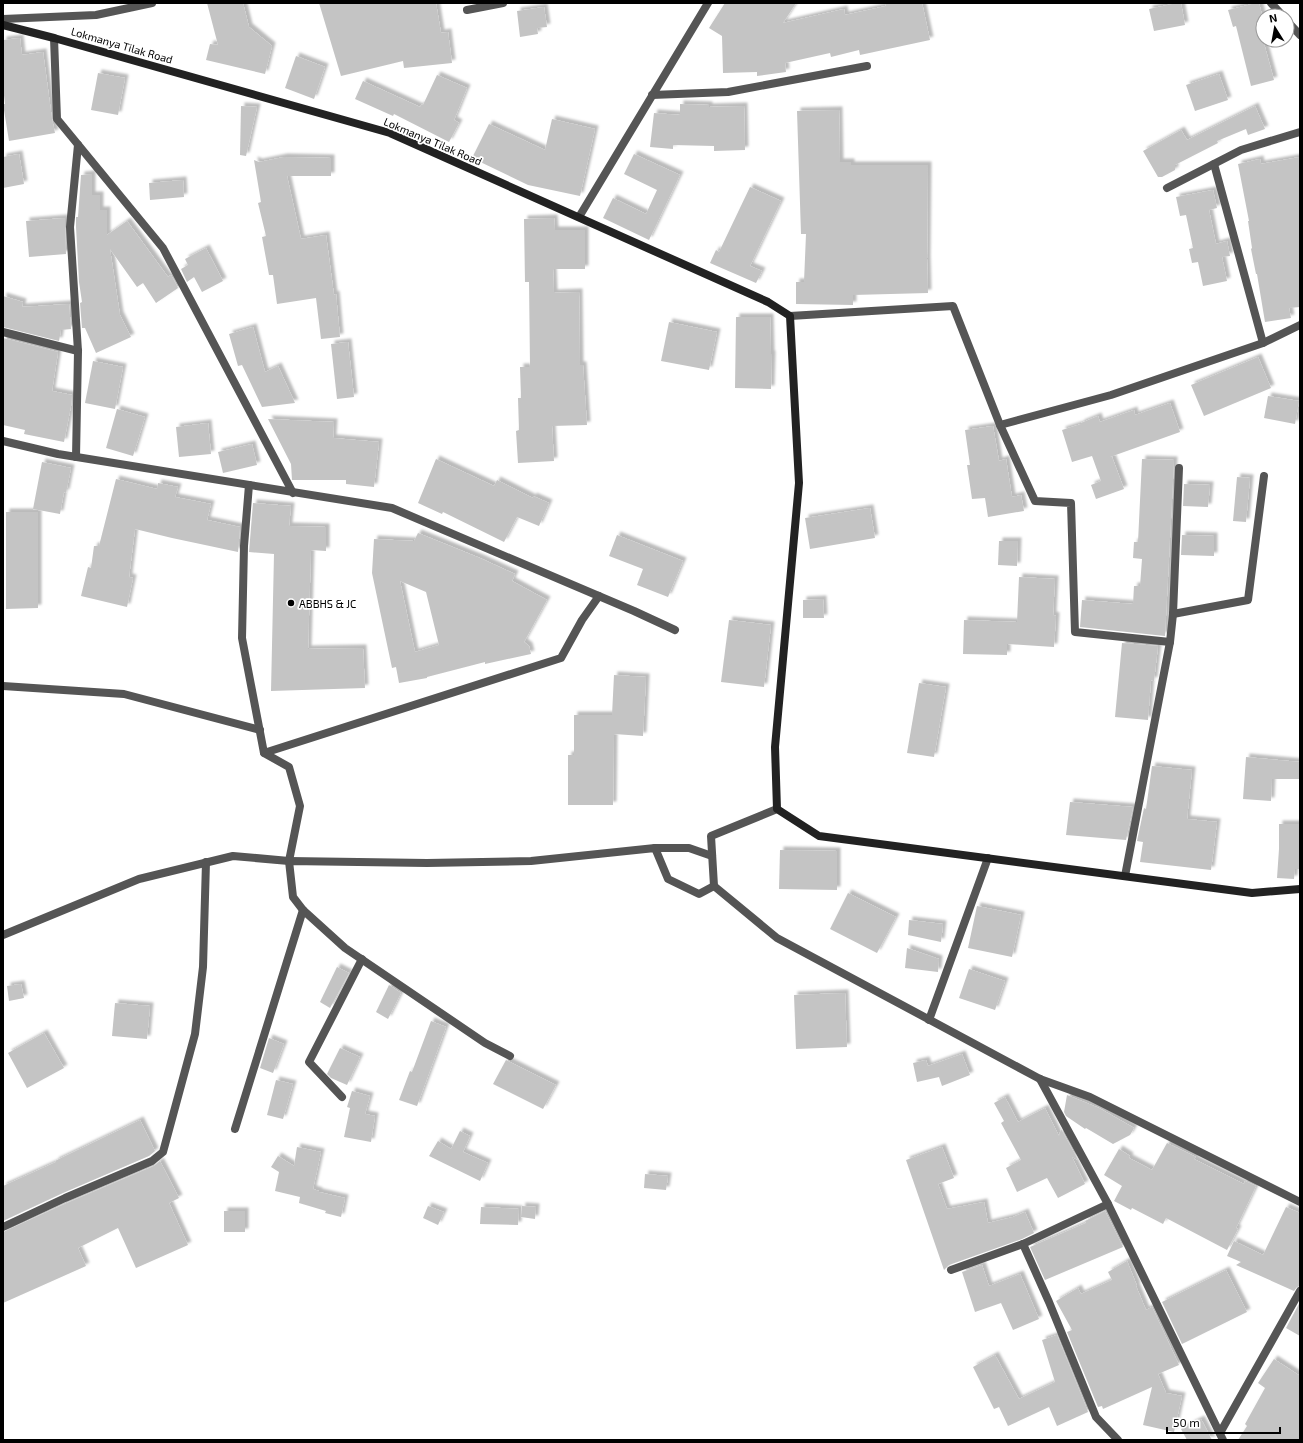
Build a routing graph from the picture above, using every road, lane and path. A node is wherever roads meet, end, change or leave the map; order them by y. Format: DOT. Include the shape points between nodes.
graph roads {
  1 [pos="152,3"];
  2 [pos="503,3"];
  3 [pos="708,3"];
  4 [pos="139,4"];
  5 [pos="467,10"];
  6 [pos="3,19"];
  7 [pos="3,25"];
  8 [pos="54,38"];
  9 [pos="867,66"];
  10 [pos="652,95"];
  11 [pos="1300,132"];
  12 [pos="78,145"];
  13 [pos="1214,164"];
  14 [pos="1167,188"];
  15 [pos="579,217"];
  16 [pos="790,316"];
  17 [pos="1300,325"];
  18 [pos="3,332"];
  19 [pos="1263,343"];
  20 [pos="78,351"];
  21 [pos="1000,425"];
  22 [pos="3,441"];
  23 [pos="76,457"];
  24 [pos="1179,468"];
  25 [pos="1264,476"];
  26 [pos="249,485"];
  27 [pos="293,493"];
  28 [pos="599,596"];
  29 [pos="1173,614"];
  30 [pos="675,630"];
  31 [pos="1170,642"];
  32 [pos="3,686"];
  33 [pos="260,730"];
  34 [pos="264,753"];
  35 [pos="777,809"];
  36 [pos="655,848"];
  37 [pos="712,856"];
  38 [pos="988,858"];
  39 [pos="290,860"];
  40 [pos="206,862"];
  41 [pos="1125,876"];
  42 [pos="714,886"];
  43 [pos="1300,889"];
  44 [pos="303,910"];
  45 [pos="3,935"];
  46 [pos="362,959"];
  47 [pos="929,1020"];
  48 [pos="510,1056"];
  49 [pos="1040,1079"];
  50 [pos="342,1097"];
  51 [pos="235,1129"];
  52 [pos="1300,1202"];
  53 [pos="1108,1204"];
  54 [pos="3,1227"];
  55 [pos="1023,1244"];
  56 [pos="951,1270"];
  57 [pos="1300,1291"];
  58 [pos="1221,1437"];
  59 [pos="1118,1440"];
  1 -- 4 [label="street"];
  2 -- 5 [label="street"];
  3 -- 10 [label="street"];
  4 -- 6 [label="street" via="96,15"];
  7 -- 8 [label="main road, Lokmanya Tilak Road"];
  8 -- 12 [label="street" via="57,120"];
  8 -- 15 [label="main road, Lokmanya Tilak Road" via="390,133"];
  9 -- 10 [label="street" via="728,92"];
  10 -- 15 [label="street"];
  11 -- 13 [label="street" via="1240,150"];
  12 -- 20 [label="street" via="70,228"];
  12 -- 27 [label="street" via="163,248"];
  13 -- 14 [label="street"];
  13 -- 19 [label="street"];
  15 -- 16 [label="main road, Lokmanya Tilak Road" via="768,302"];
  16 -- 21 [label="street" via="954,306"];
  16 -- 35 [label="main road" via="799,483 775,747"];
  17 -- 19 [label="street"];
  18 -- 20 [label="street"];
  19 -- 21 [label="street" via="1111,395"];
  20 -- 23 [label="street"];
  21 -- 31 [label="street" via="1036,501 1071,503 1075,632"];
  22 -- 23 [label="street"];
  23 -- 26 [label="street"];
  24 -- 29 [label="street"];
  25 -- 29 [label="street" via="1248,600"];
  26 -- 27 [label="street"];
  26 -- 33 [label="street" via="244,546 242,638"];
  27 -- 28 [label="street" via="392,508"];
  28 -- 30 [label="street"];
  28 -- 34 [label="street" via="561,658"];
  29 -- 31 [label="street"];
  31 -- 41 [label="street"];
  32 -- 33 [label="street" via="124,694"];
  33 -- 34 [label="street"];
  34 -- 39 [label="street" via="289,768 300,806"];
  35 -- 37 [label="street" via="711,836"];
  35 -- 38 [label="main road" via="819,836"];
  36 -- 37 [label="street" via="689,848"];
  36 -- 39 [label="street" via="531,861 427,863"];
  36 -- 42 [label="street" via="668,879 699,894"];
  37 -- 42 [label="street"];
  38 -- 41 [label="main road"];
  38 -- 47 [label="street"];
  39 -- 40 [label="street" via="233,856"];
  39 -- 44 [label="street" via="292,898"];
  40 -- 45 [label="street" via="139,879"];
  40 -- 54 [label="street" via="203,967 195,1034 163,1152 152,1161"];
  41 -- 43 [label="main road" via="1252,893"];
  42 -- 47 [label="street" via="777,938"];
  44 -- 46 [label="street" via="345,948"];
  44 -- 51 [label="street"];
  46 -- 48 [label="street" via="485,1043"];
  46 -- 50 [label="street" via="309,1062"];
  47 -- 49 [label="street"];
  49 -- 52 [label="street" via="1090,1097"];
  49 -- 53 [label="street"];
  53 -- 55 [label="street"];
  53 -- 58 [label="street"];
  55 -- 56 [label="street"];
  55 -- 59 [label="street" via="1096,1417"];
  57 -- 58 [label="street"];
}
